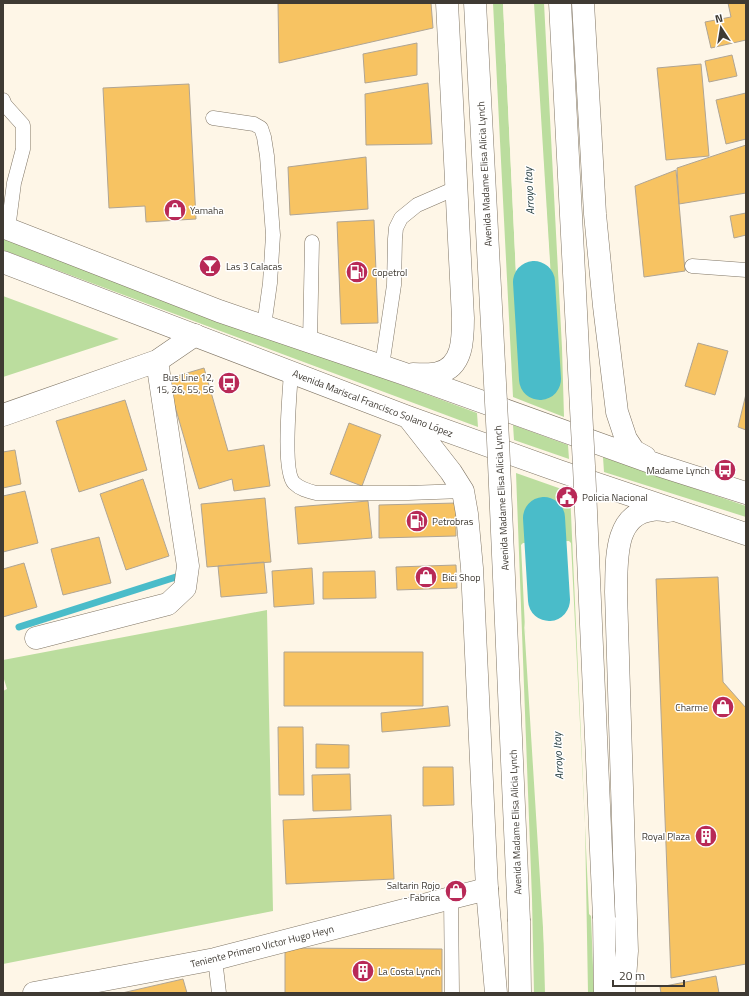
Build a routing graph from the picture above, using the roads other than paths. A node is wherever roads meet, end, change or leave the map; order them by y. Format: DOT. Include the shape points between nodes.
graph roads {
  1 [pos="447,3"];
  2 [pos="475,3"];
  3 [pos="560,3"];
  4 [pos="586,4"];
  5 [pos="3,100"];
  6 [pos="213,118"];
  7 [pos="456,188"];
  8 [pos="6,228"];
  9 [pos="312,242"];
  10 [pos="3,262"];
  11 [pos="692,266"];
  12 [pos="746,270"];
  13 [pos="264,326"];
  14 [pos="195,335"];
  15 [pos="310,342"];
  16 [pos="158,361"];
  17 [pos="392,370"];
  18 [pos="290,372"];
  19 [pos="3,415"];
  20 [pos="408,417"];
  21 [pos="661,466"];
  22 [pos="462,491"];
  23 [pos="746,492"];
  24 [pos="682,512"];
  25 [pos="746,534"];
  26 [pos="36,638"];
  27 [pos="487,890"];
  28 [pos="451,898"];
  29 [pos="215,959"];
  30 [pos="34,993"];
  31 [pos="219,993"];
  32 [pos="452,993"];
  33 [pos="496,993"];
  34 [pos="520,993"];
  35 [pos="605,993"];
  36 [pos="624,993"];
  1 -- 7 [label="main road"];
  2 -- 34 [label="main road, Avenida Madame Elisa Alicia Lynch, bridge" via="499,448"];
  3 -- 35 [label="main road, bridge" via="584,466"];
  4 -- 21 [label="main road" via="595,214 617,412 626,439 634,451"];
  5 -- 8 [label="lane" via="23,125 22,149"];
  6 -- 13 [label="lane" via="254,124 261,128 264,137 273,235"];
  7 -- 17 [label="lane" via="417,205 401,218 396,228"];
  7 -- 17 [label="main road" via="463,318 460,353 455,363 438,374"];
  8 -- 13 [label="main road"];
  9 -- 15 [label="lane"];
  10 -- 14 [label="main road, Avenida Mariscal Francisco Solano López"];
  11 -- 12 [label="lane"];
  13 -- 15 [label="main road"];
  14 -- 16 [label="main road"];
  14 -- 18 [label="main road, Avenida Mariscal Francisco Solano López"];
  15 -- 17 [label="main road"];
  16 -- 19 [label="main road"];
  16 -- 26 [label="main road" via="188,566 185,588 168,604"];
  17 -- 21 [label="main road"];
  18 -- 20 [label="main road, Avenida Mariscal Francisco Solano López"];
  18 -- 22 [label="lane" via="288,468 293,482 304,490 316,493"];
  20 -- 22 [label="main road" via="451,472"];
  20 -- 24 [label="main road, Avenida Mariscal Francisco Solano López"];
  21 -- 23 [label="main road"];
  22 -- 27 [label="main road" via="472,568"];
  24 -- 25 [label="main road, Avenida Mariscal Francisco Solano López"];
  24 -- 36 [label="main road" via="652,510 637,514 622,532 617,560 627,951"];
  27 -- 28 [label="main road, Teniente Primero Victor Hugo Heyn"];
  27 -- 33 [label="main road"];
  28 -- 29 [label="main road, Teniente Primero Victor Hugo Heyn"];
  28 -- 32 [label="lane"];
  29 -- 30 [label="main road, Teniente Primero Victor Hugo Heyn"];
  29 -- 31 [label="lane"];
}
